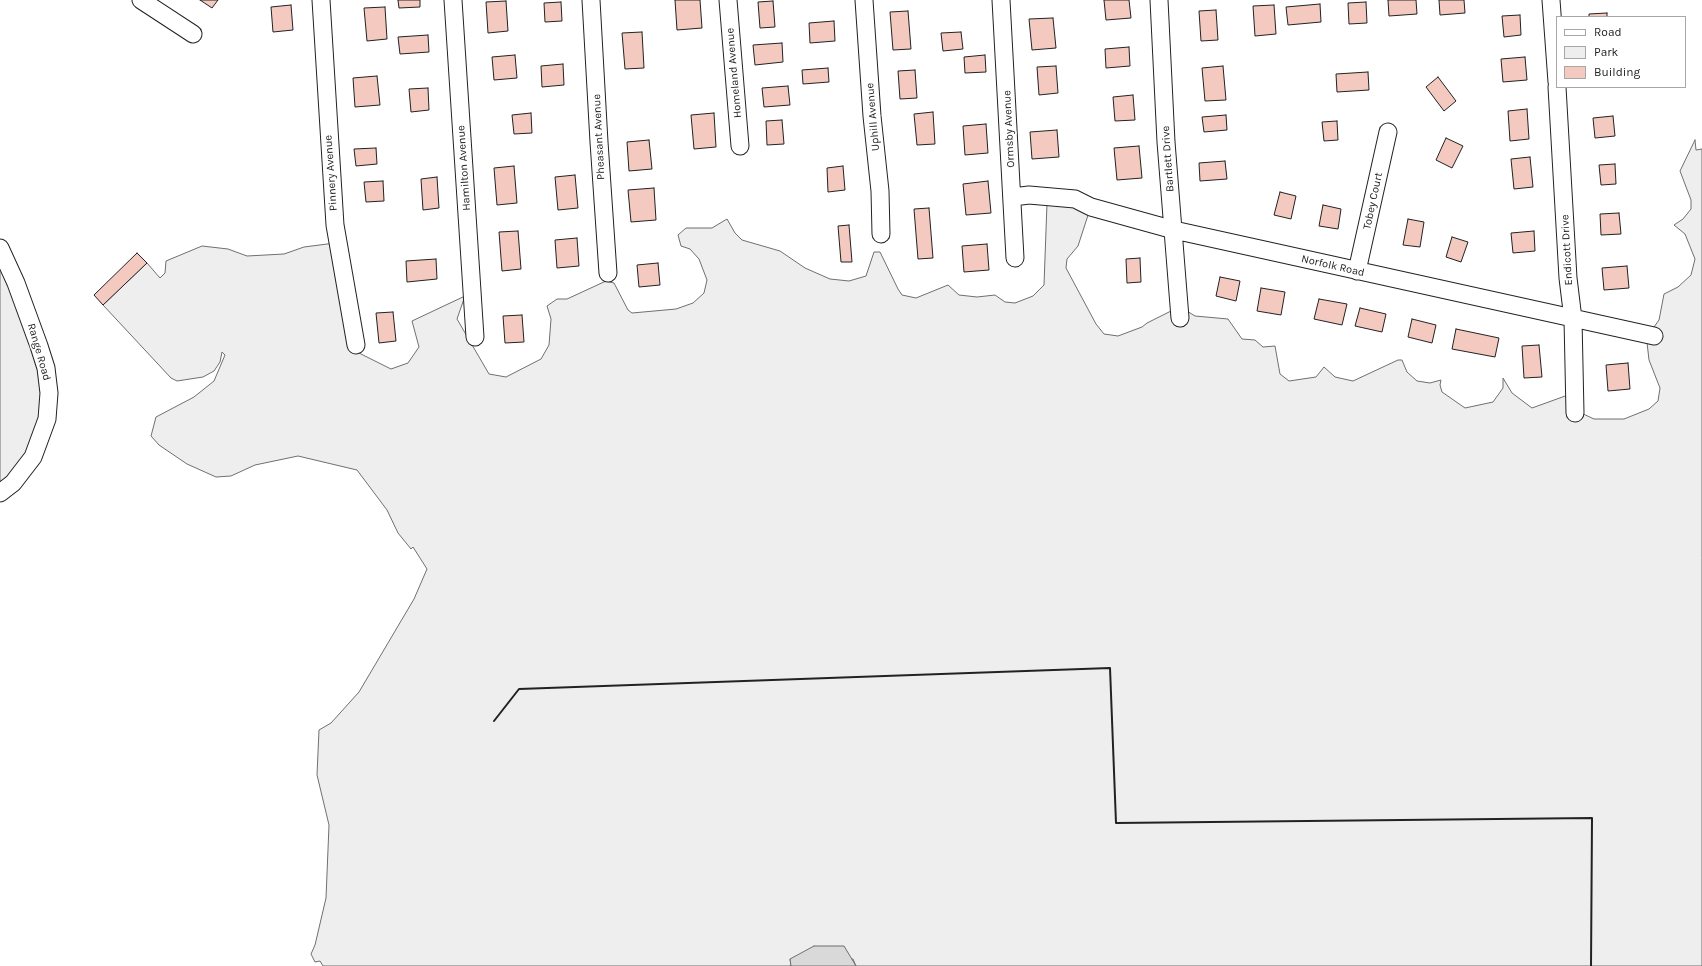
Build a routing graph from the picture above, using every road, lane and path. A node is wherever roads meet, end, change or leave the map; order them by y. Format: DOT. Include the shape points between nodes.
graph roads {
  1 [pos="141,0"];
  2 [pos="321,0"];
  3 [pos="453,0"];
  4 [pos="591,0"];
  5 [pos="728,0"];
  6 [pos="864,0"];
  7 [pos="1001,0"];
  8 [pos="1159,0"];
  9 [pos="1551,0"];
  10 [pos="193,34"];
  11 [pos="1556,68"];
  12 [pos="1557,88"];
  13 [pos="1388,132"];
  14 [pos="740,146"];
  15 [pos="1012,197"];
  16 [pos="1174,230"];
  17 [pos="881,234"];
  18 [pos="0,248"];
  19 [pos="1015,258"];
  20 [pos="1357,271"];
  21 [pos="608,273"];
  22 [pos="1180,318"];
  23 [pos="1573,319"];
  24 [pos="1654,336"];
  25 [pos="475,337"];
  26 [pos="356,345"];
  27 [pos="1575,413"];
  28 [pos="0,493"];
  1 -- 10 [label="street"];
  2 -- 26 [label="street, Pinnery Avenue" via="335,225"];
  3 -- 25 [label="street, Hamilton Avenue"];
  4 -- 21 [label="street, Pheasant Avenue"];
  5 -- 14 [label="street, Homeland Avenue"];
  6 -- 17 [label="street, Uphill Avenue" via="880,191"];
  7 -- 15 [label="street, Ormsby Avenue"];
  8 -- 16 [label="street, Bartlett Drive" via="1166,142"];
  9 -- 11 [label="street"];
  12 -- 23 [label="street, Endicott Drive" via="1568,278"];
  13 -- 20 [label="street, Tobey Court"];
  15 -- 16 [label="street, Norfolk Road" via="1075,199 1091,207"];
  15 -- 19 [label="street, Ormsby Avenue"];
  16 -- 20 [label="street, Norfolk Road"];
  16 -- 22 [label="street, Bartlett Drive"];
  18 -- 28 [label="street, Range Road" via="39,346 46,368 49,393 47,419 33,457 13,483"];
  20 -- 23 [label="street, Norfolk Road"];
  23 -- 24 [label="street, Norfolk Road"];
  23 -- 27 [label="street, Endicott Drive"];
}
